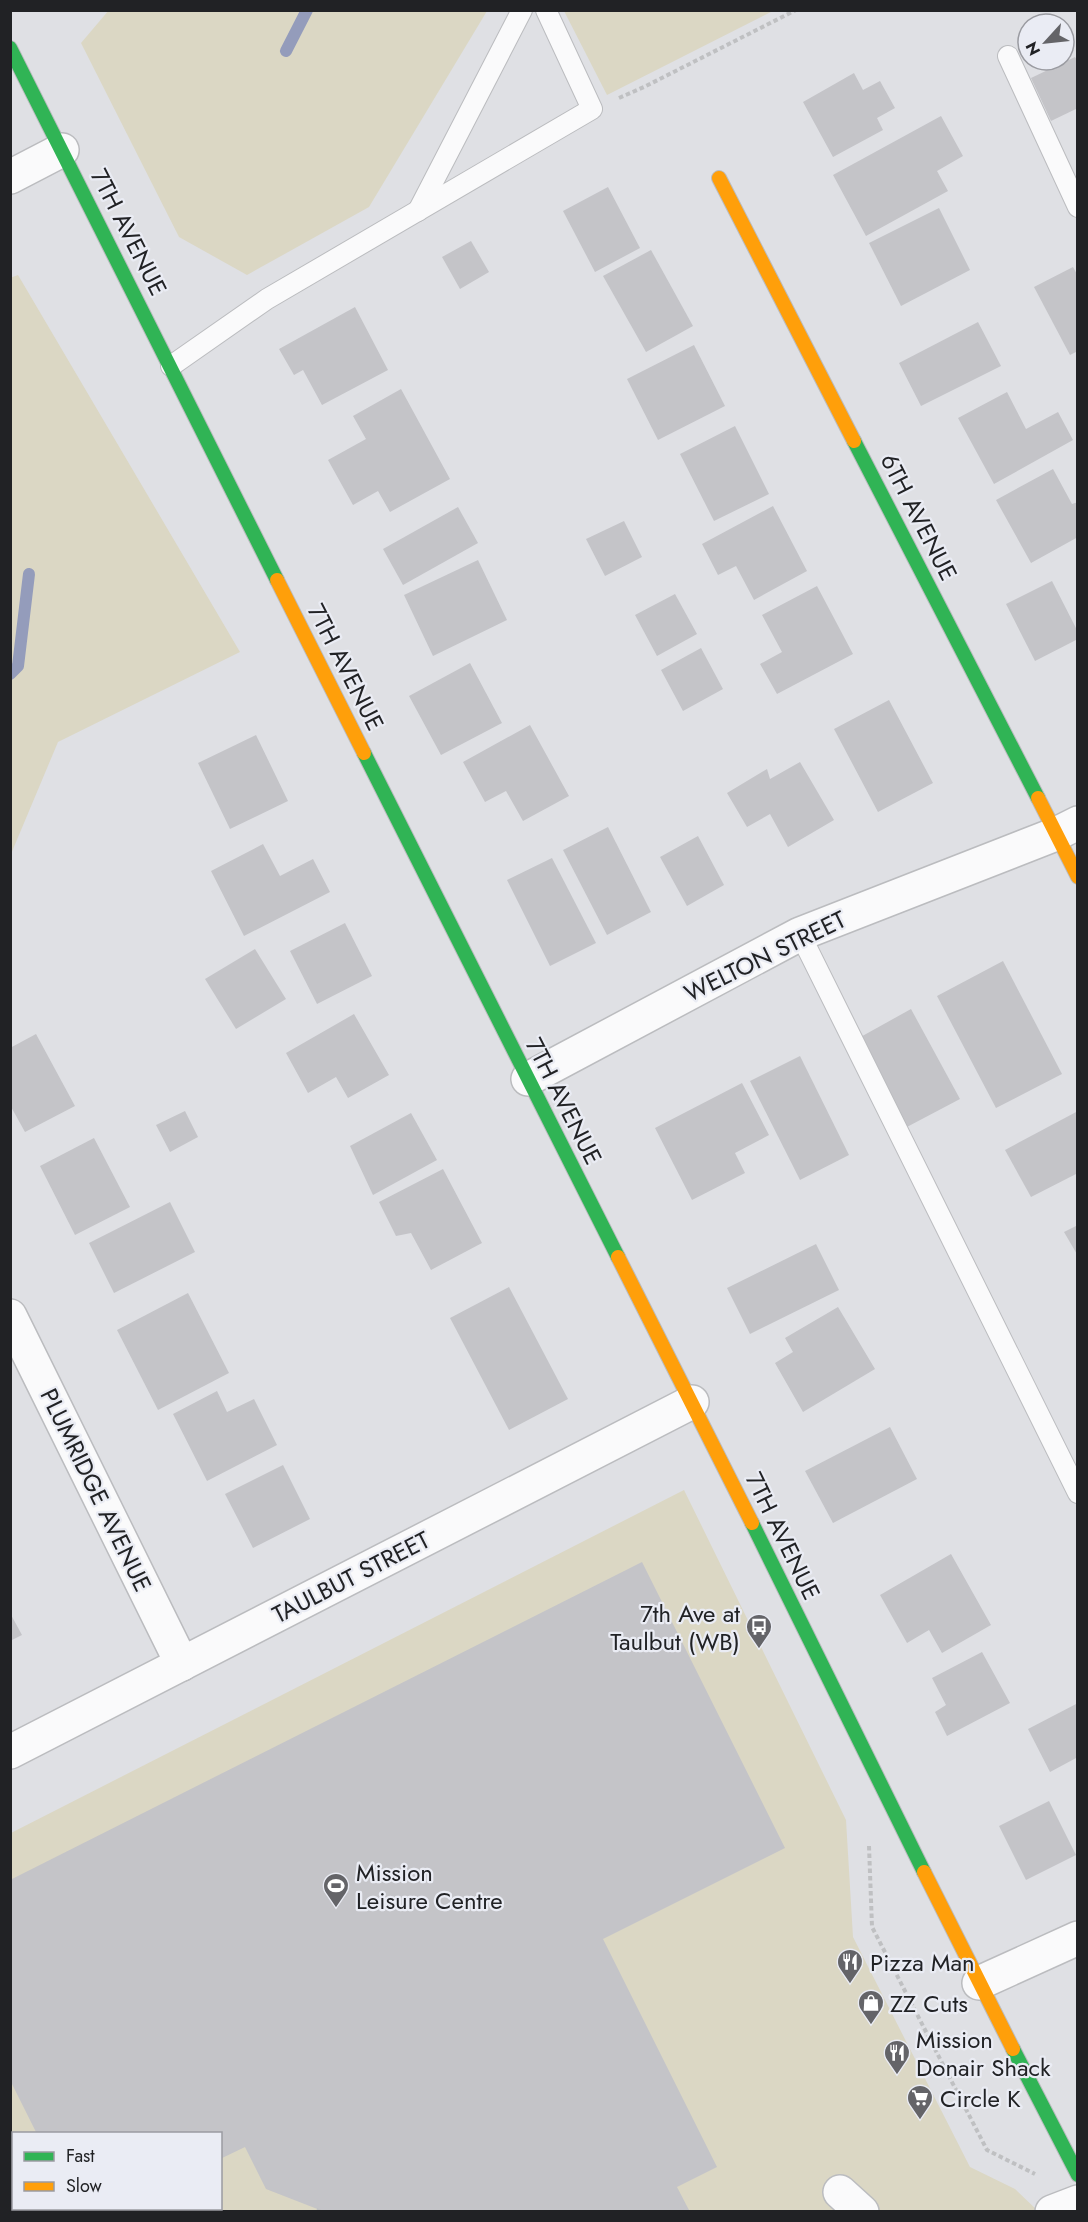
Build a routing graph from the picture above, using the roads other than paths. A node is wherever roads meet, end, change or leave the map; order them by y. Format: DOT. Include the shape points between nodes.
graph roads {
  1 [pos="522,10"];
  2 [pos="546,10"];
  3 [pos="10,48"];
  4 [pos="1008,56"];
  5 [pos="62,150"];
  6 [pos="10,177"];
  7 [pos="719,178"];
  8 [pos="1077,207"];
  9 [pos="418,211"];
  10 [pos="171,366"];
  11 [pos="1067,828"];
  12 [pos="1077,877"];
  13 [pos="800,934"];
  14 [pos="528,1080"];
  15 [pos="10,1317"];
  16 [pos="692,1402"];
  17 [pos="1077,1493"];
  18 [pos="182,1664"];
  19 [pos="10,1752"];
  20 [pos="1077,1938"];
  21 [pos="979,1983"];
  22 [pos="1077,2175"];
  1 -- 9 [label="lane"];
  2 -- 9 [label="lane" via="592,109"];
  3 -- 5 [label="street, 7TH AVENUE"];
  4 -- 8 [label="lane"];
  5 -- 6 [label="street"];
  5 -- 10 [label="street, 7TH AVENUE"];
  7 -- 11 [label="street, 6TH AVENUE"];
  9 -- 10 [label="lane" via="267,299"];
  10 -- 14 [label="street, 7TH AVENUE"];
  11 -- 12 [label="street, 6TH AVENUE"];
  11 -- 13 [label="street, WELTON STREET"];
  13 -- 14 [label="street, WELTON STREET"];
  13 -- 17 [label="lane"];
  14 -- 16 [label="street, 7TH AVENUE"];
  15 -- 18 [label="street, PLUMRIDGE AVENUE"];
  16 -- 18 [label="street, TAULBUT STREET"];
  16 -- 21 [label="street, 7TH AVENUE"];
  18 -- 19 [label="street, TAULBUT STREET"];
  20 -- 21 [label="street"];
  21 -- 22 [label="street, 7TH AVENUE"];
}
